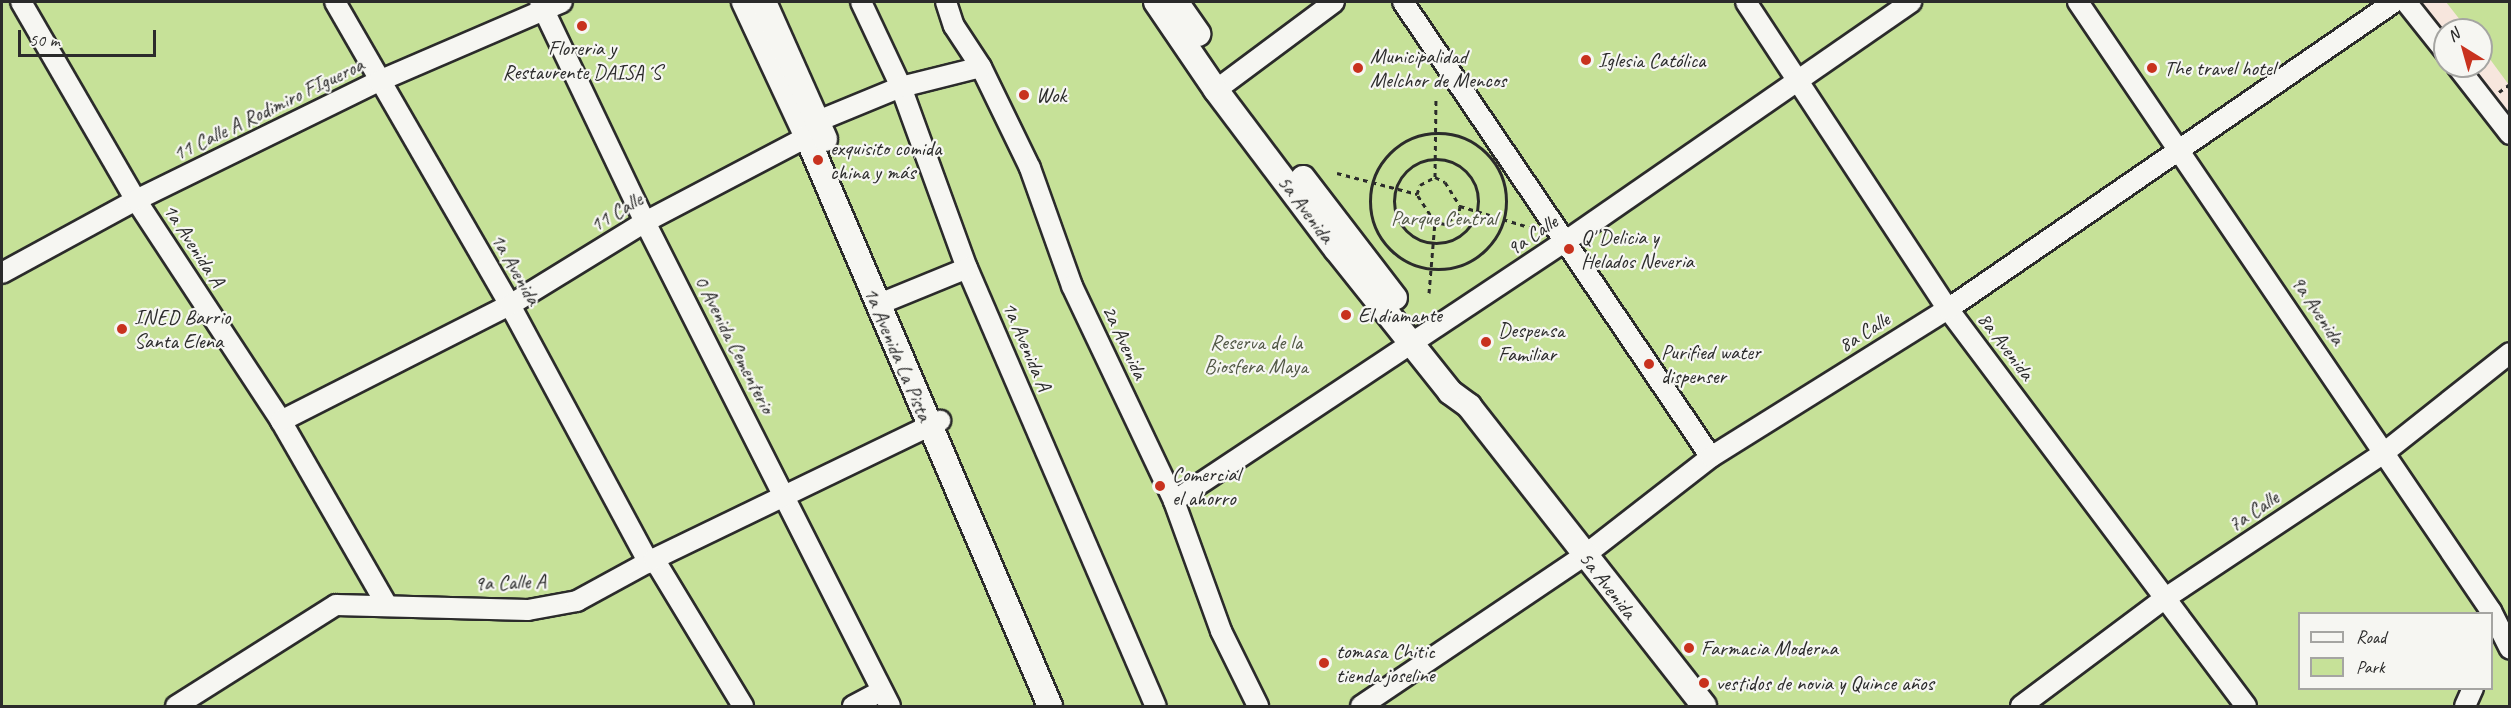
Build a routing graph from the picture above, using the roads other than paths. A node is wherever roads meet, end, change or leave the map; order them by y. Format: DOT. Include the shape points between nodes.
graph roads {
  1 [pos="21,2"];
  2 [pos="335,2"];
  3 [pos="562,2"];
  4 [pos="744,2"];
  5 [pos="764,2"];
  6 [pos="861,2"];
  7 [pos="946,2"];
  8 [pos="1162,2"];
  9 [pos="1334,2"];
  10 [pos="1403,2"];
  11 [pos="1746,2"];
  12 [pos="1911,2"];
  13 [pos="2078,2"];
  14 [pos="2394,2"];
  15 [pos="2406,2"];
  16 [pos="542,6"];
  17 [pos="2433,36"];
  18 [pos="981,67"];
  19 [pos="2466,78"];
  20 [pos="1799,80"];
  21 [pos="379,81"];
  22 [pos="1222,85"];
  23 [pos="901,87"];
  24 [pos="812,129"];
  25 [pos="2510,134"];
  26 [pos="2182,150"];
  27 [pos="136,200"];
  28 [pos="645,222"];
  29 [pos="1566,241"];
  30 [pos="967,268"];
  31 [pos="2,273"];
  32 [pos="883,303"];
  33 [pos="510,305"];
  34 [pos="1948,309"];
  35 [pos="1418,341"];
  36 [pos="2510,353"];
  37 [pos="281,421"];
  38 [pos="934,425"];
  39 [pos="2385,452"];
  40 [pos="1711,456"];
  41 [pos="786,496"];
  42 [pos="1174,501"];
  43 [pos="1584,555"];
  44 [pos="652,561"];
  45 [pos="2164,599"];
  46 [pos="387,605"];
  47 [pos="2492,612"];
  48 [pos="2493,614"];
  49 [pos="2507,636"];
  50 [pos="2493,650"];
  51 [pos="2472,690"];
  52 [pos="886,699"];
  53 [pos="176,706"];
  54 [pos="743,706"];
  55 [pos="853,706"];
  56 [pos="1050,706"];
  57 [pos="1067,706"];
  58 [pos="1156,706"];
  59 [pos="1258,706"];
  60 [pos="1361,706"];
  61 [pos="1704,706"];
  62 [pos="2021,706"];
  63 [pos="2246,706"];
  64 [pos="2465,706"];
  1 -- 27 [label="street, 1a Avenida A"];
  2 -- 21 [label="street, 1a Avenida"];
  3 -- 16 [label="street, 11 Calle A Rodimiro FIgueroa"];
  4 -- 24 [label="street, 1a Avenida La Pista"];
  5 -- 24 [label="street, 1a Avenida La Pista"];
  6 -- 23 [label="street, 1a Avenida A"];
  7 -- 18 [label="street, 2a Avenida" via="954,26"];
  8 -- 22 [label="street, 5a Avenida"];
  9 -- 22 [label="street"];
  10 -- 29 [label="street"];
  11 -- 20 [label="street, 8a Avenida"];
  12 -- 20 [label="street, 9a Calle"];
  13 -- 26 [label="street, 9a Avenida"];
  14 -- 26 [label="street, 8a Calle"];
  15 -- 17 [label="street"];
  16 -- 21 [label="street, 11 Calle A Rodimiro FIgueroa"];
  16 -- 28 [label="street, 0 Avenida Cementerio"];
  18 -- 23 [label="street, 11 Calle"];
  18 -- 42 [label="street, 2a Avenida" via="1030,168 1072,286"];
  19 -- 25 [label="street"];
  20 -- 29 [label="street, 9a Calle"];
  20 -- 34 [label="street, 8a Avenida"];
  21 -- 27 [label="street, 11 Calle A Rodimiro FIgueroa"];
  21 -- 33 [label="street, 1a Avenida"];
  22 -- 35 [label="street, 5a Avenida"];
  23 -- 24 [label="street, 11 Calle"];
  23 -- 30 [label="street, 1a Avenida A"];
  24 -- 28 [label="street, 11 Calle"];
  24 -- 32 [label="street, 1a Avenida La Pista"];
  26 -- 34 [label="street, 8a Calle"];
  26 -- 39 [label="street, 9a Avenida"];
  27 -- 31 [label="street, 11 Calle A Rodimiro FIgueroa"];
  27 -- 37 [label="street, 1a Avenida A"];
  28 -- 33 [label="street, 11 Calle"];
  28 -- 41 [label="street, 0 Avenida Cementerio"];
  29 -- 35 [label="street, 9a Calle"];
  29 -- 40 [label="street"];
  30 -- 32 [label="street"];
  30 -- 58 [label="street, 1a Avenida A"];
  32 -- 38 [label="street, 1a Avenida La Pista"];
  33 -- 37 [label="street, 11 Calle"];
  33 -- 44 [label="street, 1a Avenida"];
  34 -- 40 [label="street, 8a Calle"];
  34 -- 45 [label="street, 8a Avenida"];
  35 -- 42 [label="street, 9a Calle"];
  35 -- 43 [label="street, 5a Avenida" via="1450,392 1469,406"];
  36 -- 39 [label="street, 7a Calle"];
  37 -- 46 [label="street, 1a Avenida A"];
  38 -- 41 [label="street, 9a Calle A"];
  38 -- 56 [label="street, 1a Avenida La Pista"];
  38 -- 57 [label="street, 1a Avenida La Pista"];
  39 -- 45 [label="street, 7a Calle"];
  39 -- 47 [label="street, 9a Avenida"];
  40 -- 43 [label="street, 8a Calle"];
  41 -- 44 [label="street, 9a Calle A"];
  41 -- 52 [label="street, 0 Avenida Cementerio"];
  42 -- 59 [label="street, 2a Avenida" via="1221,631"];
  43 -- 60 [label="street, 8a Calle"];
  43 -- 61 [label="street, 5a Avenida"];
  44 -- 46 [label="street, 9a Calle A" via="577,601 528,610"];
  44 -- 54 [label="street, 1a Avenida"];
  45 -- 62 [label="street, 7a Calle"];
  45 -- 63 [label="street, 8a Avenida"];
  46 -- 53 [label="street, 9a Calle A" via="336,605"];
  48 -- 49 [label="street, 9a Avenida"];
  49 -- 50 [label="street"];
  51 -- 64 [label="street"];
  52 -- 55 [label="street"];
}
